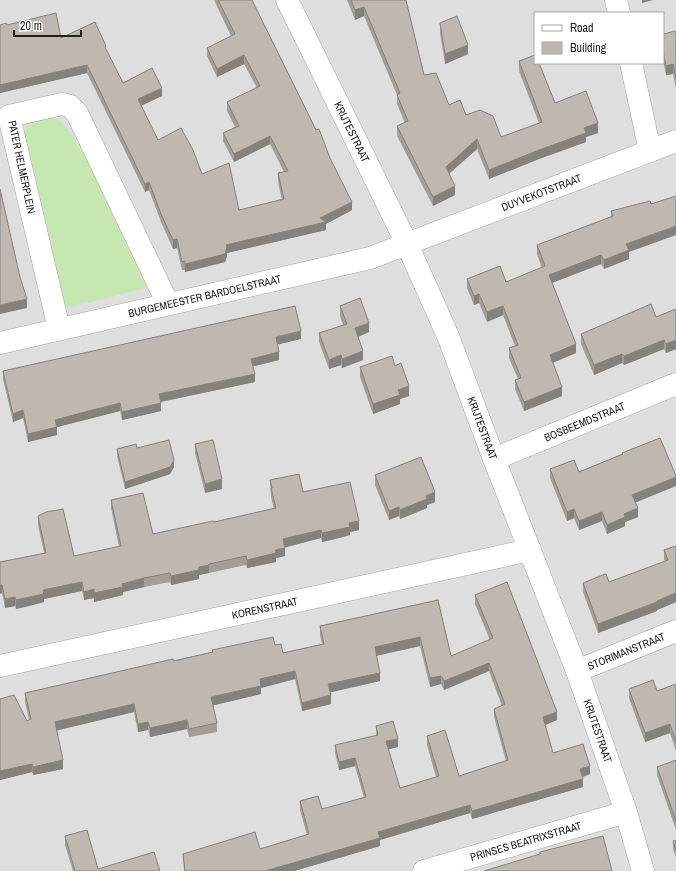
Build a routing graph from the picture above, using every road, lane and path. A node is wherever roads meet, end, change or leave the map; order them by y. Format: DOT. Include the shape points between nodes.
graph roads {
  1 [pos="287,0"];
  2 [pos="616,0"];
  3 [pos="619,12"];
  4 [pos="631,64"];
  5 [pos="5,117"];
  6 [pos="676,141"];
  7 [pos="650,151"];
  8 [pos="407,244"];
  9 [pos="168,304"];
  10 [pos="59,329"];
  11 [pos="0,342"];
  12 [pos="676,384"];
  13 [pos="494,459"];
  14 [pos="530,550"];
  15 [pos="676,630"];
  16 [pos="0,666"];
  17 [pos="577,670"];
  18 [pos="626,812"];
  19 [pos="424,871"];
  20 [pos="643,871"];
  1 -- 8 [label="street, KRIJTESTRAAT"];
  2 -- 3 [label="street"];
  4 -- 7 [label="street"];
  5 -- 9 [label="street, PATER HELMERPLEIN" via="62,104 70,106 77,113"];
  5 -- 10 [label="street, PATER HELMERPLEIN"];
  6 -- 7 [label="street, DUYVEKOTSTRAAT"];
  7 -- 8 [label="street, DUYVEKOTSTRAAT"];
  8 -- 9 [label="street, BURGEMEESTER BARDOELSTRAAT" via="370,258"];
  8 -- 13 [label="street, KRIJTESTRAAT" via="448,336"];
  9 -- 10 [label="street, BURGEMEESTER BARDOELSTRAAT"];
  10 -- 11 [label="street, BURGEMEESTER BARDOELSTRAAT"];
  12 -- 13 [label="street, BOSBEEMDSTRAAT"];
  13 -- 14 [label="street, KRIJTESTRAAT"];
  14 -- 16 [label="street, KORENSTRAAT"];
  14 -- 17 [label="street, KRIJTESTRAAT"];
  15 -- 17 [label="street, STORIMANSTRAAT"];
  17 -- 18 [label="street, KRIJTESTRAAT"];
  18 -- 19 [label="street, PRINSES BEATRIXSTRAAT"];
  18 -- 20 [label="street, KRIJTESTRAAT"];
}
